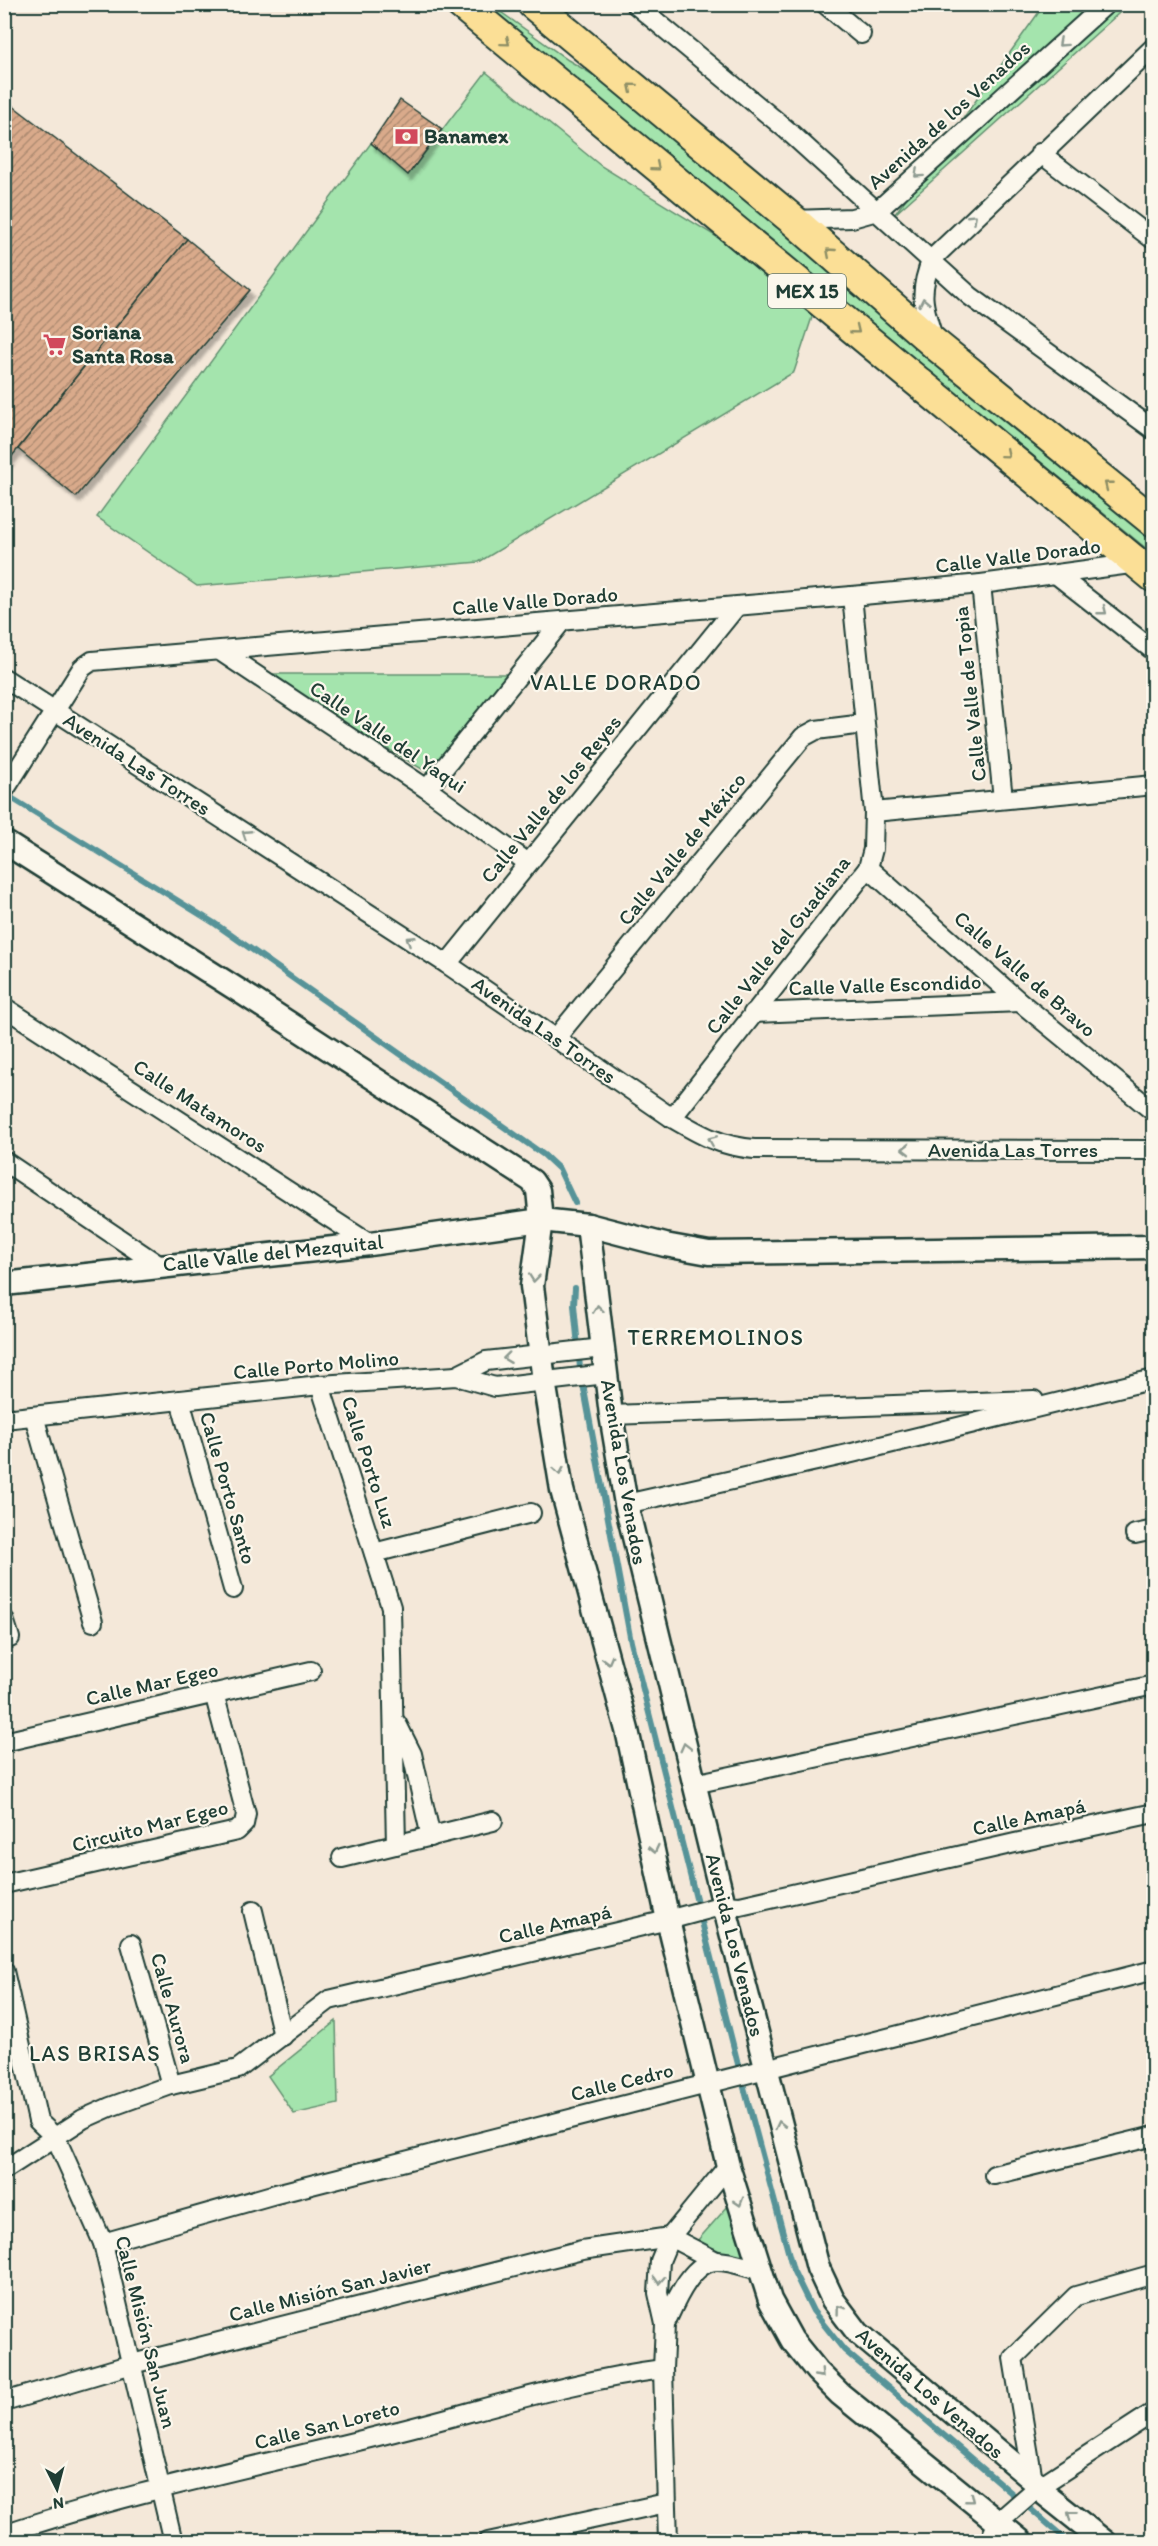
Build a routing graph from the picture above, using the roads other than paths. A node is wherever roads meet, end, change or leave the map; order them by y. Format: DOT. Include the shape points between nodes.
graph roads {
  1 [pos="461,4"];
  2 [pos="533,4"];
  3 [pos="635,4"];
  4 [pos="825,4"];
  5 [pos="1106,4"];
  6 [pos="861,34"];
  7 [pos="1154,47"];
  8 [pos="1040,153"];
  9 [pos="877,211"];
  10 [pos="793,220"];
  11 [pos="1154,240"];
  12 [pos="932,259"];
  13 [pos="936,345"];
  14 [pos="1154,430"];
  15 [pos="1154,522"];
  16 [pos="1146,570"];
  17 [pos="1057,575"];
  18 [pos="981,584"];
  19 [pos="852,596"];
  20 [pos="736,607"];
  21 [pos="562,621"];
  22 [pos="220,651"];
  23 [pos="1154,651"];
  24 [pos="4,678"];
  25 [pos="55,712"];
  26 [pos="864,724"];
  27 [pos="7,786"];
  28 [pos="1154,786"];
  29 [pos="427,789"];
  30 [pos="1003,800"];
  31 [pos="874,812"];
  32 [pos="4,842"];
  33 [pos="528,863"];
  34 [pos="868,868"];
  35 [pos="447,963"];
  36 [pos="1020,1002"];
  37 [pos="4,1007"];
  38 [pos="753,1013"];
  39 [pos="556,1038"];
  40 [pos="1154,1112"];
  41 [pos="672,1118"];
  42 [pos="1154,1150"];
  43 [pos="4,1161"];
  44 [pos="541,1220"];
  45 [pos="588,1226"];
  46 [pos="370,1244"];
  47 [pos="1154,1247"];
  48 [pos="160,1266"];
  49 [pos="4,1284"];
  50 [pos="595,1349"];
  51 [pos="551,1353"];
  52 [pos="597,1375"];
  53 [pos="456,1376"];
  54 [pos="1154,1379"];
  55 [pos="553,1380"];
  56 [pos="320,1385"];
  57 [pos="1075,1399"];
  58 [pos="180,1400"];
  59 [pos="611,1414"];
  60 [pos="34,1416"];
  61 [pos="4,1419"];
  62 [pos="626,1504"];
  63 [pos="531,1513"];
  64 [pos="1154,1530"];
  65 [pos="1135,1534"];
  66 [pos="374,1553"];
  67 [pos="233,1589"];
  68 [pos="4,1619"];
  69 [pos="93,1622"];
  70 [pos="10,1638"];
  71 [pos="311,1671"];
  72 [pos="1154,1685"];
  73 [pos="214,1693"];
  74 [pos="394,1719"];
  75 [pos="4,1742"];
  76 [pos="694,1784"];
  77 [pos="1154,1813"];
  78 [pos="493,1821"];
  79 [pos="431,1837"];
  80 [pos="396,1845"];
  81 [pos="342,1858"];
  82 [pos="4,1884"];
  83 [pos="716,1907"];
  84 [pos="253,1911"];
  85 [pos="677,1918"];
  86 [pos="131,1944"];
  87 [pos="1154,1970"];
  88 [pos="4,1971"];
  89 [pos="283,2036"];
  90 [pos="758,2071"];
  91 [pos="719,2081"];
  92 [pos="171,2085"];
  93 [pos="1154,2136"];
  94 [pos="56,2138"];
  95 [pos="728,2166"];
  96 [pos="4,2170"];
  97 [pos="994,2175"];
  98 [pos="670,2237"];
  99 [pos="104,2243"];
  100 [pos="716,2261"];
  101 [pos="759,2270"];
  102 [pos="1154,2274"];
  103 [pos="665,2324"];
  104 [pos="132,2364"];
  105 [pos="663,2369"];
  106 [pos="4,2402"];
  107 [pos="1154,2412"];
  108 [pos="1035,2484"];
  109 [pos="161,2489"];
  110 [pos="666,2503"];
  111 [pos="994,2532"];
  112 [pos="4,2534"];
  113 [pos="173,2541"];
  114 [pos="488,2541"];
  115 [pos="668,2541"];
  116 [pos="1022,2541"];
  117 [pos="1105,2541"];
  1 -- 16 [label="highway, MEX 15, one-way"];
  10 -- 2 [label="highway, MEX 15, one-way"];
  3 -- 9 [label="street" via="787,130"];
  4 -- 6 [label="street"];
  5 -- 9 [label="street, Avenida de los Venados, one-way"];
  7 -- 8 [label="street"];
  8 -- 11 [label="street"];
  12 -- 8 [label="street, one-way"];
  9 -- 10 [label="street" via="852,218"];
  9 -- 12 [label="street"];
  13 -- 10 [label="highway, MEX 15, one-way"];
  13 -- 12 [label="street, one-way" via="922,291"];
  12 -- 14 [label="street" via="970,296"];
  15 -- 13 [label="highway, MEX 15, one-way"];
  16 -- 17 [label="street, Calle Valle Dorado"];
  17 -- 18 [label="street, Calle Valle Dorado"];
  17 -- 23 [label="street, one-way"];
  18 -- 19 [label="street, Calle Valle Dorado"];
  18 -- 30 [label="street, Calle Valle de Topia"];
  19 -- 20 [label="street, Calle Valle Dorado"];
  19 -- 26 [label="street"];
  20 -- 21 [label="street, Calle Valle Dorado"];
  20 -- 33 [label="street, Calle Valle de los Reyes"];
  21 -- 22 [label="street, Calle Valle Dorado"];
  21 -- 29 [label="street"];
  22 -- 25 [label="street, Calle Valle Dorado" via="92,662 82,668"];
  22 -- 29 [label="street, Calle Valle del Yaqui"];
  24 -- 25 [label="street, Avenida Las Torres"];
  25 -- 27 [label="street, Calle Valle Dorado"];
  35 -- 25 [label="street, Avenida Las Torres, one-way"];
  26 -- 31 [label="street"];
  26 -- 39 [label="street, Calle Valle de México" via="816,730 803,737"];
  28 -- 30 [label="street"];
  29 -- 33 [label="street, Calle Valle del Yaqui"];
  30 -- 31 [label="street"];
  31 -- 34 [label="street, Calle Valle del Guadiana"];
  32 -- 44 [label="street" via="532,1181 538,1191"];
  33 -- 35 [label="street, Calle Valle de los Reyes"];
  34 -- 36 [label="street, Calle Valle de Bravo"];
  34 -- 38 [label="street, Calle Valle del Guadiana"];
  35 -- 39 [label="street, Avenida Las Torres"];
  36 -- 38 [label="street, Calle Valle Escondido"];
  36 -- 40 [label="street, Calle Valle de Bravo"];
  37 -- 46 [label="street, Calle Matamoros"];
  38 -- 41 [label="street, Calle Valle del Guadiana"];
  39 -- 41 [label="street, Avenida Las Torres"];
  42 -- 41 [label="street, Avenida Las Torres, one-way" via="754,1149 711,1140"];
  43 -- 48 [label="street"];
  44 -- 45 [label="street"];
  44 -- 46 [label="street, Calle Valle del Mezquital"];
  44 -- 51 [label="street, one-way" via="532,1286"];
  45 -- 47 [label="street" via="709,1253"];
  50 -- 45 [label="street, Avenida Los Venados, one-way"];
  46 -- 48 [label="street, Calle Valle del Mezquital"];
  48 -- 49 [label="street, Calle Valle del Mezquital"];
  50 -- 51 [label="street, Calle Porto Molino"];
  50 -- 52 [label="street, Avenida Los Venados"];
  51 -- 53 [label="street, Calle Porto Molino, one-way" via="486,1361"];
  51 -- 55 [label="street"];
  52 -- 55 [label="street, Calle Porto Molino"];
  52 -- 59 [label="street, Avenida Los Venados"];
  53 -- 55 [label="street, Calle Porto Molino" via="495,1387"];
  53 -- 56 [label="street, Calle Porto Molino"];
  54 -- 57 [label="street"];
  55 -- 85 [label="street, one-way" via="568,1517"];
  56 -- 58 [label="street, Calle Porto Molino"];
  56 -- 66 [label="street, Calle Porto Luz"];
  57 -- 59 [label="street"];
  57 -- 62 [label="street"];
  58 -- 60 [label="street, Calle Porto Molino"];
  58 -- 67 [label="street, Calle Porto Santo"];
  59 -- 62 [label="street, Avenida Los Venados"];
  60 -- 61 [label="street, Calle Porto Molino"];
  60 -- 69 [label="street"];
  76 -- 62 [label="street, Avenida Los Venados, one-way"];
  63 -- 66 [label="street"];
  64 -- 65 [label="street"];
  66 -- 74 [label="street, Calle Porto Luz" via="392,1615"];
  68 -- 70 [label="street"];
  71 -- 73 [label="street, Calle Mar Egeo"];
  72 -- 76 [label="street"];
  73 -- 75 [label="street, Calle Mar Egeo"];
  73 -- 82 [label="street, Circuito Mar Egeo" via="246,1814 237,1831"];
  74 -- 79 [label="street" via="412,1754"];
  74 -- 80 [label="street, Calle Porto Luz"];
  76 -- 83 [label="street, Avenida Los Venados"];
  77 -- 83 [label="street, Calle Amapá" via="740,1906"];
  78 -- 79 [label="street"];
  79 -- 80 [label="street"];
  80 -- 81 [label="street"];
  83 -- 85 [label="street, Calle Amapá"];
  83 -- 90 [label="street, Avenida Los Venados"];
  84 -- 89 [label="street"];
  85 -- 89 [label="street, Calle Amapá" via="329,2000"];
  85 -- 91 [label="street"];
  86 -- 92 [label="street, Calle Aurora"];
  87 -- 90 [label="street, Calle Cedro"];
  88 -- 94 [label="street, Calle Misión San Juan" via="38,2121"];
  89 -- 92 [label="street, Calle Amapá" via="238,2069"];
  90 -- 91 [label="street, Calle Cedro"];
  108 -- 90 [label="street, Avenida Los Venados, one-way" via="858,2333 833,2300 818,2268"];
  91 -- 95 [label="street"];
  91 -- 99 [label="street, Calle Cedro" via="272,2195"];
  92 -- 94 [label="street, Calle Amapá" via="83,2119"];
  93 -- 97 [label="street"];
  94 -- 96 [label="street, Calle Amapá"];
  94 -- 99 [label="street, Calle Misión San Juan"];
  95 -- 98 [label="street"];
  95 -- 101 [label="street, one-way"];
  98 -- 100 [label="street"];
  98 -- 103 [label="street, one-way" via="660,2261 658,2293"];
  98 -- 104 [label="street, Calle Misión San Javier" via="582,2250"];
  99 -- 104 [label="street, Calle Misión San Juan"];
  100 -- 101 [label="street"];
  100 -- 103 [label="street" via="700,2268 684,2285"];
  101 -- 111 [label="street, one-way" via="792,2340 817,2371"];
  102 -- 108 [label="street" via="1076,2296 1013,2358"];
  103 -- 105 [label="street"];
  104 -- 106 [label="street, Calle Misión San Javier"];
  104 -- 109 [label="street, Calle Misión San Juan"];
  105 -- 109 [label="street, Calle San Loreto" via="546,2393"];
  105 -- 110 [label="street"];
  107 -- 108 [label="street"];
  108 -- 111 [label="street"];
  117 -- 108 [label="street, Avenida Los Venados, one-way"];
  109 -- 112 [label="street, Calle San Loreto"];
  109 -- 113 [label="street, Calle Misión San Juan"];
  110 -- 114 [label="street"];
  110 -- 115 [label="street"];
  111 -- 116 [label="street"];
}
